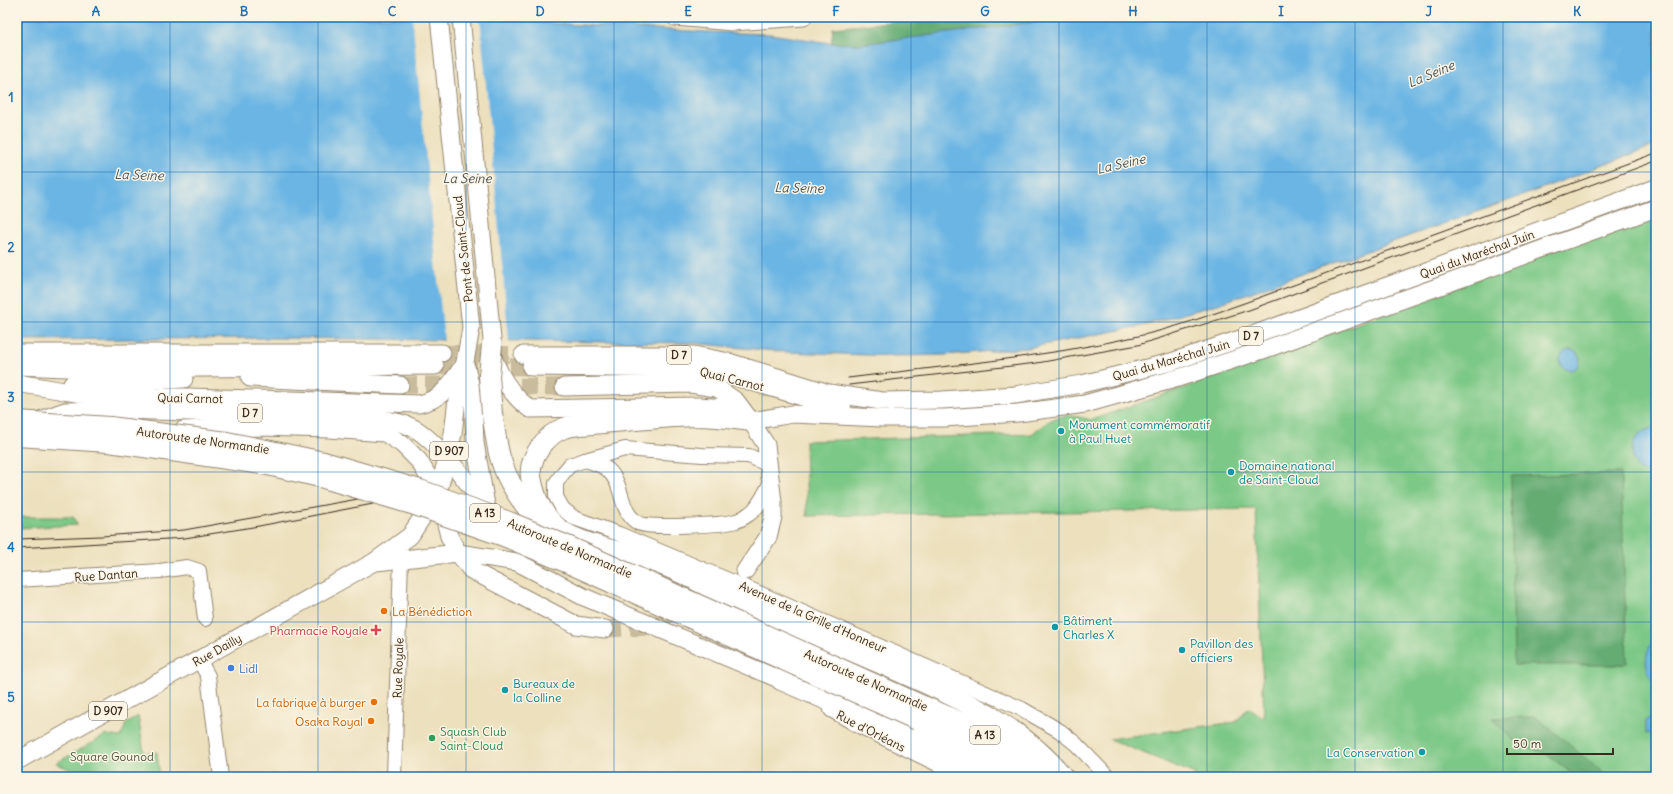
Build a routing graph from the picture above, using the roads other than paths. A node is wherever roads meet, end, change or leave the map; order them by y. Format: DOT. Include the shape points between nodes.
graph roads {
  1 [pos="439,17"];
  2 [pos="675,17"];
  3 [pos="793,17"];
  4 [pos="803,17"];
  5 [pos="460,18"];
  6 [pos="798,18"];
  7 [pos="1656,188"];
  8 [pos="1656,208"];
  9 [pos="492,345"];
  10 [pos="17,353"];
  11 [pos="465,362"];
  12 [pos="17,366"];
  13 [pos="17,382"];
  14 [pos="400,384"];
  15 [pos="564,387"];
  16 [pos="829,393"];
  17 [pos="82,394"];
  18 [pos="17,395"];
  19 [pos="882,418"];
  20 [pos="40,420"];
  21 [pos="17,421"];
  22 [pos="751,421"];
  23 [pos="17,436"];
  24 [pos="447,459"];
  25 [pos="585,460"];
  26 [pos="769,465"];
  27 [pos="771,482"];
  28 [pos="438,493"];
  29 [pos="486,505"];
  30 [pos="458,553"];
  31 [pos="401,559"];
  32 [pos="374,562"];
  33 [pos="516,562"];
  34 [pos="745,571"];
  35 [pos="17,580"];
  36 [pos="718,593"];
  37 [pos="205,619"];
  38 [pos="605,629"];
  39 [pos="199,660"];
  40 [pos="781,680"];
  41 [pos="920,713"];
  42 [pos="17,761"];
  43 [pos="221,777"];
  44 [pos="394,777"];
  45 [pos="964,777"];
  46 [pos="993,777"];
  47 [pos="1013,777"];
  48 [pos="1039,777"];
  49 [pos="1063,777"];
  50 [pos="1108,777"];
  1 -- 11 [label="main road, Pont de Saint-Cloud / D 907, bridge" via="471,328"];
  2 -- 6 [label="main road" via="733,22"];
  3 -- 6 [label="main road"];
  4 -- 6 [label="main road"];
  5 -- 9 [label="main road, Pont de Saint-Cloud"];
  7 -- 16 [label="main road, Quai du Maréchal Juin / D 7" via="1258,333 1171,362 1082,384 1015,395 882,401"];
  8 -- 19 [label="main road, Quai du Maréchal Juin / D 7" via="1263,350 1178,378 1085,404 1018,413 944,418"];
  9 -- 22 [label="main road, Pont de Saint-Cloud" via="494,360 502,379 511,392 530,408 699,406 724,408"];
  9 -- 36 [label="highway, bridge" via="489,376 492,414 500,457 512,488 539,523 555,536 581,549"];
  10 -- 12 [label="main road" via="438,360 90,369"];
  11 -- 17 [label="main road, Quai Carnot / D 7" via="442,394 419,404 114,397"];
  11 -- 24 [label="main road, D 907"];
  11 -- 29 [label="main road" via="473,397 475,443"];
  13 -- 14 [label="main road, Quai Carnot / D 7" via="72,384 231,377"];
  13 -- 17 [label="main road, Quai Carnot / D 7"];
  15 -- 22 [label="main road, Quai Carnot" via="690,384 717,388 736,401"];
  16 -- 19 [label="main road, Quai Carnot / D 7" via="729,362 694,355 527,361 692,369 725,374 827,406"];
  17 -- 18 [label="main road"];
  19 -- 22 [label="main road, D 7" via="793,414"];
  20 -- 21 [label="main road, Quai Carnot / D 7"];
  20 -- 24 [label="main road, Quai Carnot / D 7" via="65,411 118,410 370,417 396,421 420,432"];
  20 -- 28 [label="main road, Quai Carnot / D 7" via="179,430 329,429 385,433 402,444 419,461"];
  21 -- 41 [label="highway, Autoroute de Normandie / A 13, bridge" via="110,427 227,442 324,462 420,490 565,545"];
  22 -- 26 [label="main road, Quai Carnot" via="766,445"];
  22 -- 36 [label="highway" via="698,416 564,428 548,438 538,449 530,471 538,506 560,530 576,538 652,561 698,581"];
  23 -- 41 [label="highway, Autoroute de Normandie / A 13, bridge" via="109,442 268,465 320,477 415,505 497,533"];
  24 -- 28 [label="main road, D 907"];
  24 -- 29 [label="main road, D 7"];
  25 -- 26 [label="street, Avenue de la Grille d'Honneur" via="625,449 702,455 742,455 759,459"];
  25 -- 27 [label="street" via="608,470 617,482 626,513 639,524 646,526 735,522 750,513 760,502"];
  25 -- 50 [label="street, Avenue de la Grille d'Honneur" via="570,466 556,483 556,497 562,509 574,518 619,534 752,590 1022,709 1060,731"];
  26 -- 27 [label="main road, Quai Carnot"];
  27 -- 34 [label="main road, Quai Carnot" via="773,517 768,537"];
  28 -- 30 [label="main road, D 907" via="449,536"];
  28 -- 32 [label="main road, Rue Dailly / D 907" via="414,532"];
  29 -- 33 [label="main road"];
  30 -- 31 [label="main road, D 907"];
  30 -- 33 [label="main road"];
  30 -- 38 [label="main road, D 907" via="471,570 576,625"];
  31 -- 32 [label="main road, D 907"];
  31 -- 44 [label="street, Rue Royale"];
  32 -- 39 [label="main road, Rue Dailly / D 907"];
  33 -- 40 [label="main road" via="584,597"];
  35 -- 37 [label="street, Rue Dantan" via="187,567 199,571"];
  36 -- 49 [label="highway" via="986,713 1022,738"];
  39 -- 42 [label="main road, Rue Dailly / D 907"];
  39 -- 43 [label="street" via="208,676"];
  40 -- 45 [label="street, Rue d'Orléans" via="857,725"];
  40 -- 46 [label="highway" via="960,757"];
  41 -- 47 [label="highway, Autoroute de Normandie / A 13"];
  41 -- 48 [label="highway, Autoroute de Normandie / A 13" via="976,729"];
}
